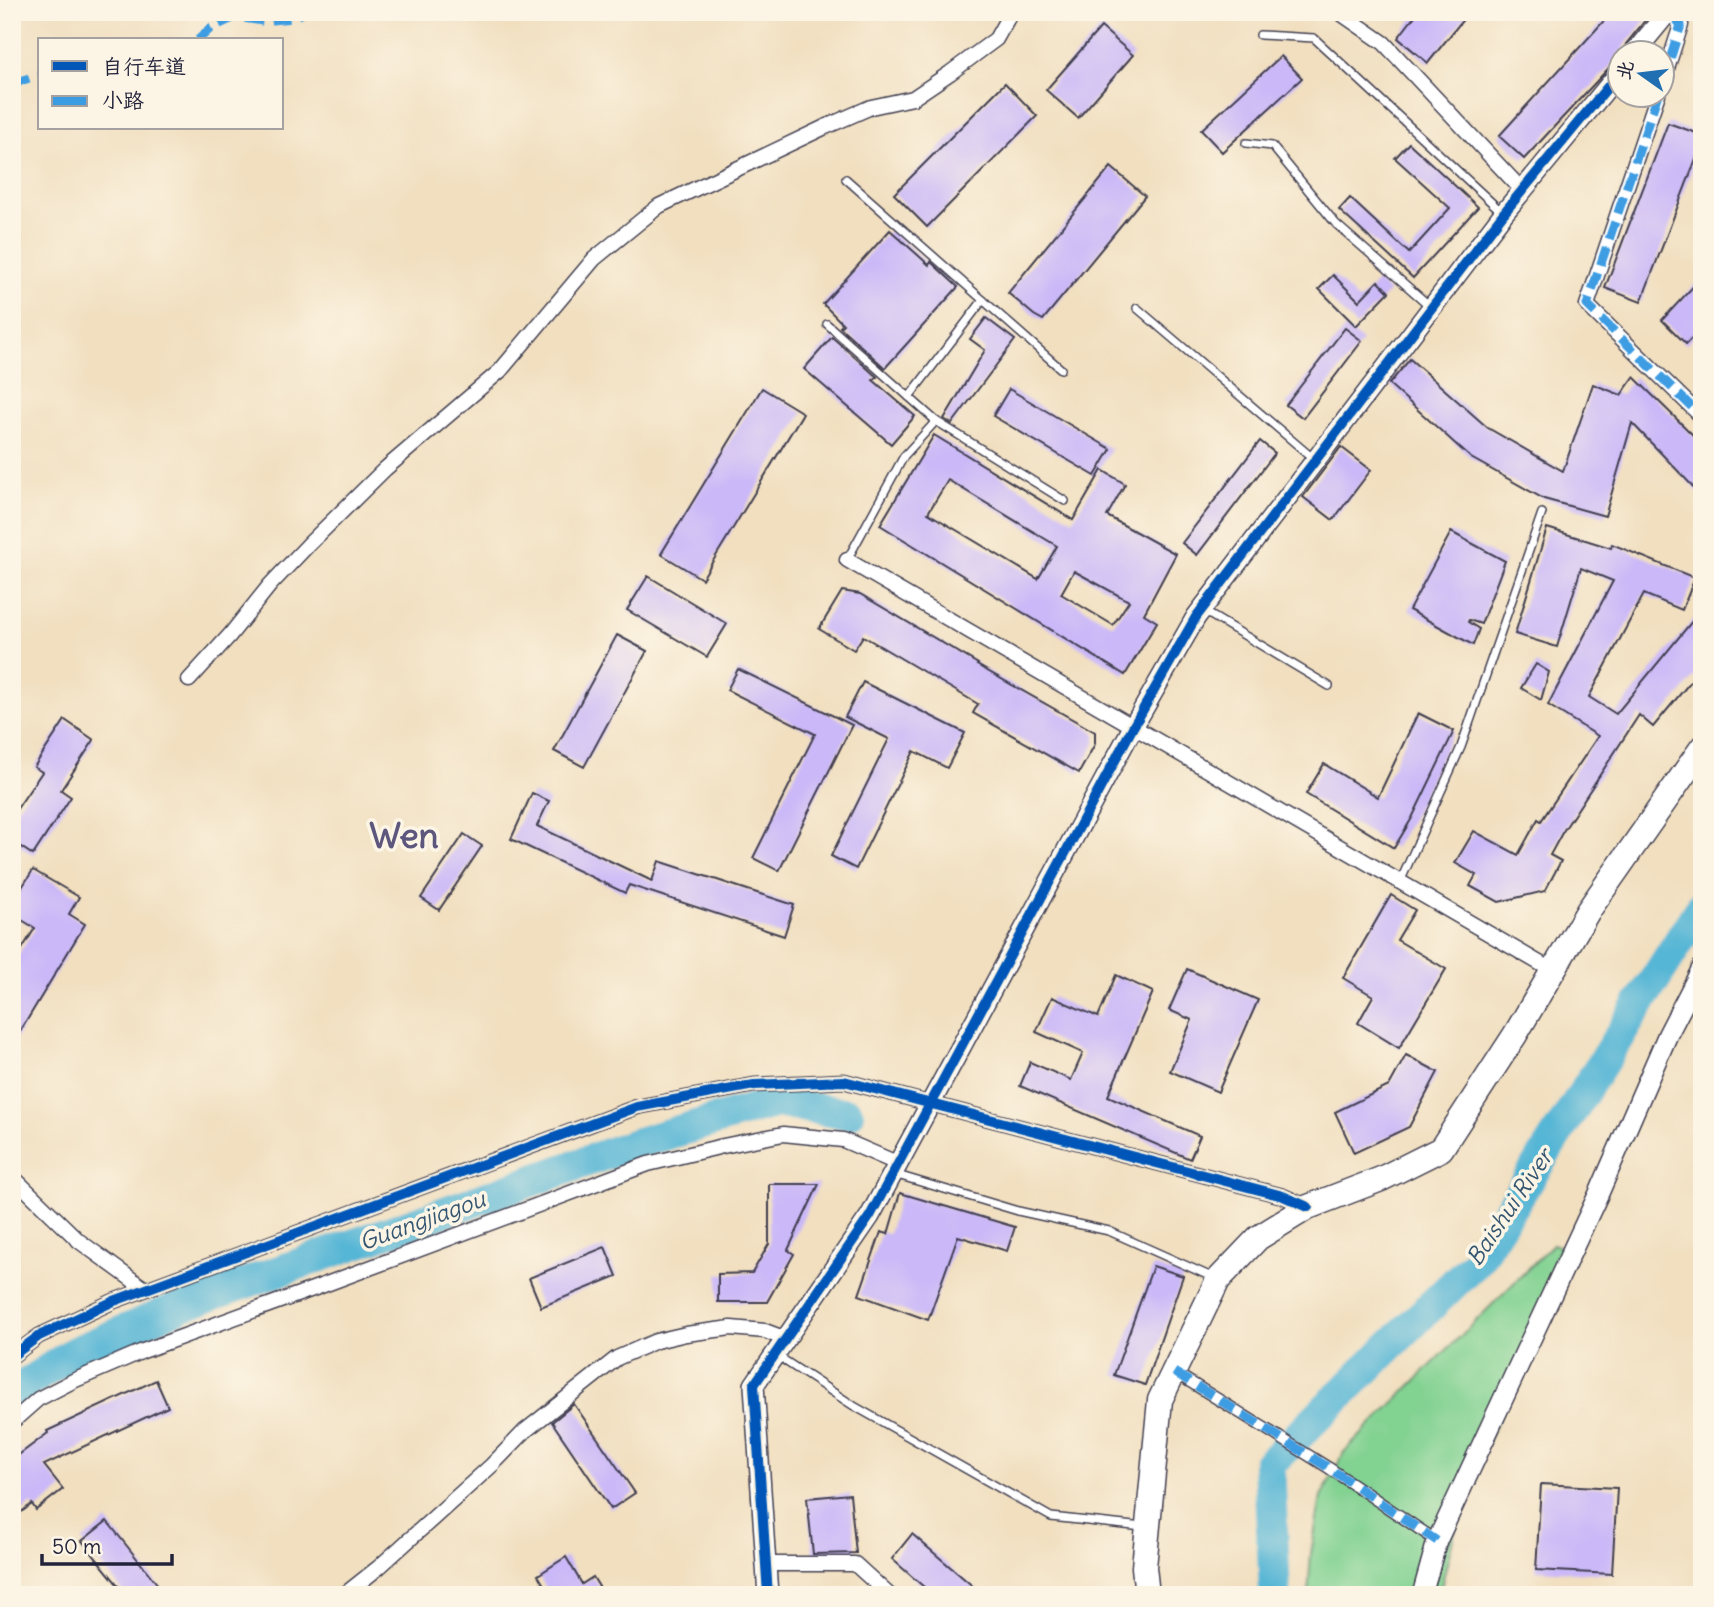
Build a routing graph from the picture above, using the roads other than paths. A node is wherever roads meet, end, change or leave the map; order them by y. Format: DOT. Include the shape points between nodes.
graph roads {
  1 [pos="1011,12"];
  2 [pos="1339,12"];
  3 [pos="1669,12"];
  4 [pos="1260,36"];
  5 [pos="1647,38"];
  6 [pos="1676,40"];
  7 [pos="1606,88"];
  8 [pos="1653,108"];
  9 [pos="1246,143"];
  10 [pos="846,179"];
  11 [pos="1522,190"];
  12 [pos="1503,214"];
  13 [pos="983,300"];
  14 [pos="1432,307"];
  15 [pos="1137,308"];
  16 [pos="828,324"];
  17 [pos="1061,369"];
  18 [pos="909,397"];
  19 [pos="1702,417"];
  20 [pos="936,421"];
  21 [pos="1315,461"];
  22 [pos="1065,501"];
  23 [pos="1542,513"];
  24 [pos="846,560"];
  25 [pos="1201,609"];
  26 [pos="189,680"];
  27 [pos="1329,686"];
  28 [pos="1133,727"];
  29 [pos="1702,748"];
  30 [pos="1400,882"];
  31 [pos="1702,968"];
  32 [pos="1553,971"];
  33 [pos="932,1103"];
  34 [pos="896,1169"];
  35 [pos="12,1176"];
  36 [pos="1308,1207"];
  37 [pos="1218,1280"];
  38 [pos="145,1289"];
  39 [pos="780,1347"];
  40 [pos="12,1356"];
  41 [pos="1182,1377"];
  42 [pos="12,1422"];
  43 [pos="1148,1527"];
  44 [pos="1437,1541"];
  45 [pos="766,1564"];
  46 [pos="344,1595"];
  47 [pos="768,1595"];
  48 [pos="889,1595"];
  49 [pos="1147,1595"];
  50 [pos="1422,1595"];
  1 -- 26 [label="street" via="996,39 913,98 871,107 835,122 659,206 594,259 500,371 385,469 318,535"];
  2 -- 11 [label="street" via="1384,43"];
  3 -- 5 [label="street"];
  3 -- 6 [label="street" via="1681,25"];
  4 -- 12 [label="lane" via="1314,38"];
  7 -- 11 [label="street"];
  8 -- 19 [label="street" via="1587,305"];
  9 -- 14 [label="lane" via="1272,146 1336,224"];
  10 -- 13 [label="lane"];
  11 -- 12 [label="street"];
  12 -- 14 [label="street"];
  13 -- 17 [label="lane"];
  13 -- 18 [label="lane"];
  14 -- 21 [label="street"];
  15 -- 21 [label="lane"];
  16 -- 18 [label="lane"];
  18 -- 20 [label="lane"];
  20 -- 22 [label="lane"];
  20 -- 24 [label="lane" via="904,456"];
  21 -- 25 [label="street"];
  23 -- 30 [label="lane" via="1461,747"];
  24 -- 28 [label="street"];
  25 -- 27 [label="lane"];
  25 -- 28 [label="street"];
  28 -- 30 [label="street"];
  28 -- 33 [label="street"];
  29 -- 32 [label="highway" via="1588,911"];
  30 -- 32 [label="street"];
  31 -- 44 [label="street"];
  32 -- 36 [label="highway" via="1441,1149 1381,1179"];
  33 -- 34 [label="street"];
  33 -- 36 [label="street" via="1283,1196"];
  33 -- 38 [label="street" via="844,1081 754,1085 637,1107"];
  34 -- 37 [label="lane" via="1018,1211 1109,1231"];
  34 -- 39 [label="street" via="870,1216"];
  34 -- 42 [label="street" via="843,1140 783,1134 648,1164 143,1351 38,1399"];
  35 -- 38 [label="street" via="79,1241"];
  36 -- 37 [label="highway" via="1258,1238"];
  37 -- 41 [label="highway"];
  38 -- 40 [label="street" via="39,1336"];
  39 -- 43 [label="lane" via="854,1406 1051,1517"];
  39 -- 45 [label="street" via="754,1385"];
  39 -- 46 [label="street" via="765,1331 731,1328 656,1341 617,1358 525,1431"];
  41 -- 43 [label="highway" via="1160,1400"];
  41 -- 44 [label="street"];
  43 -- 49 [label="highway"];
  44 -- 50 [label="street"];
  45 -- 47 [label="street"];
  45 -- 48 [label="street" via="855,1564"];
}
